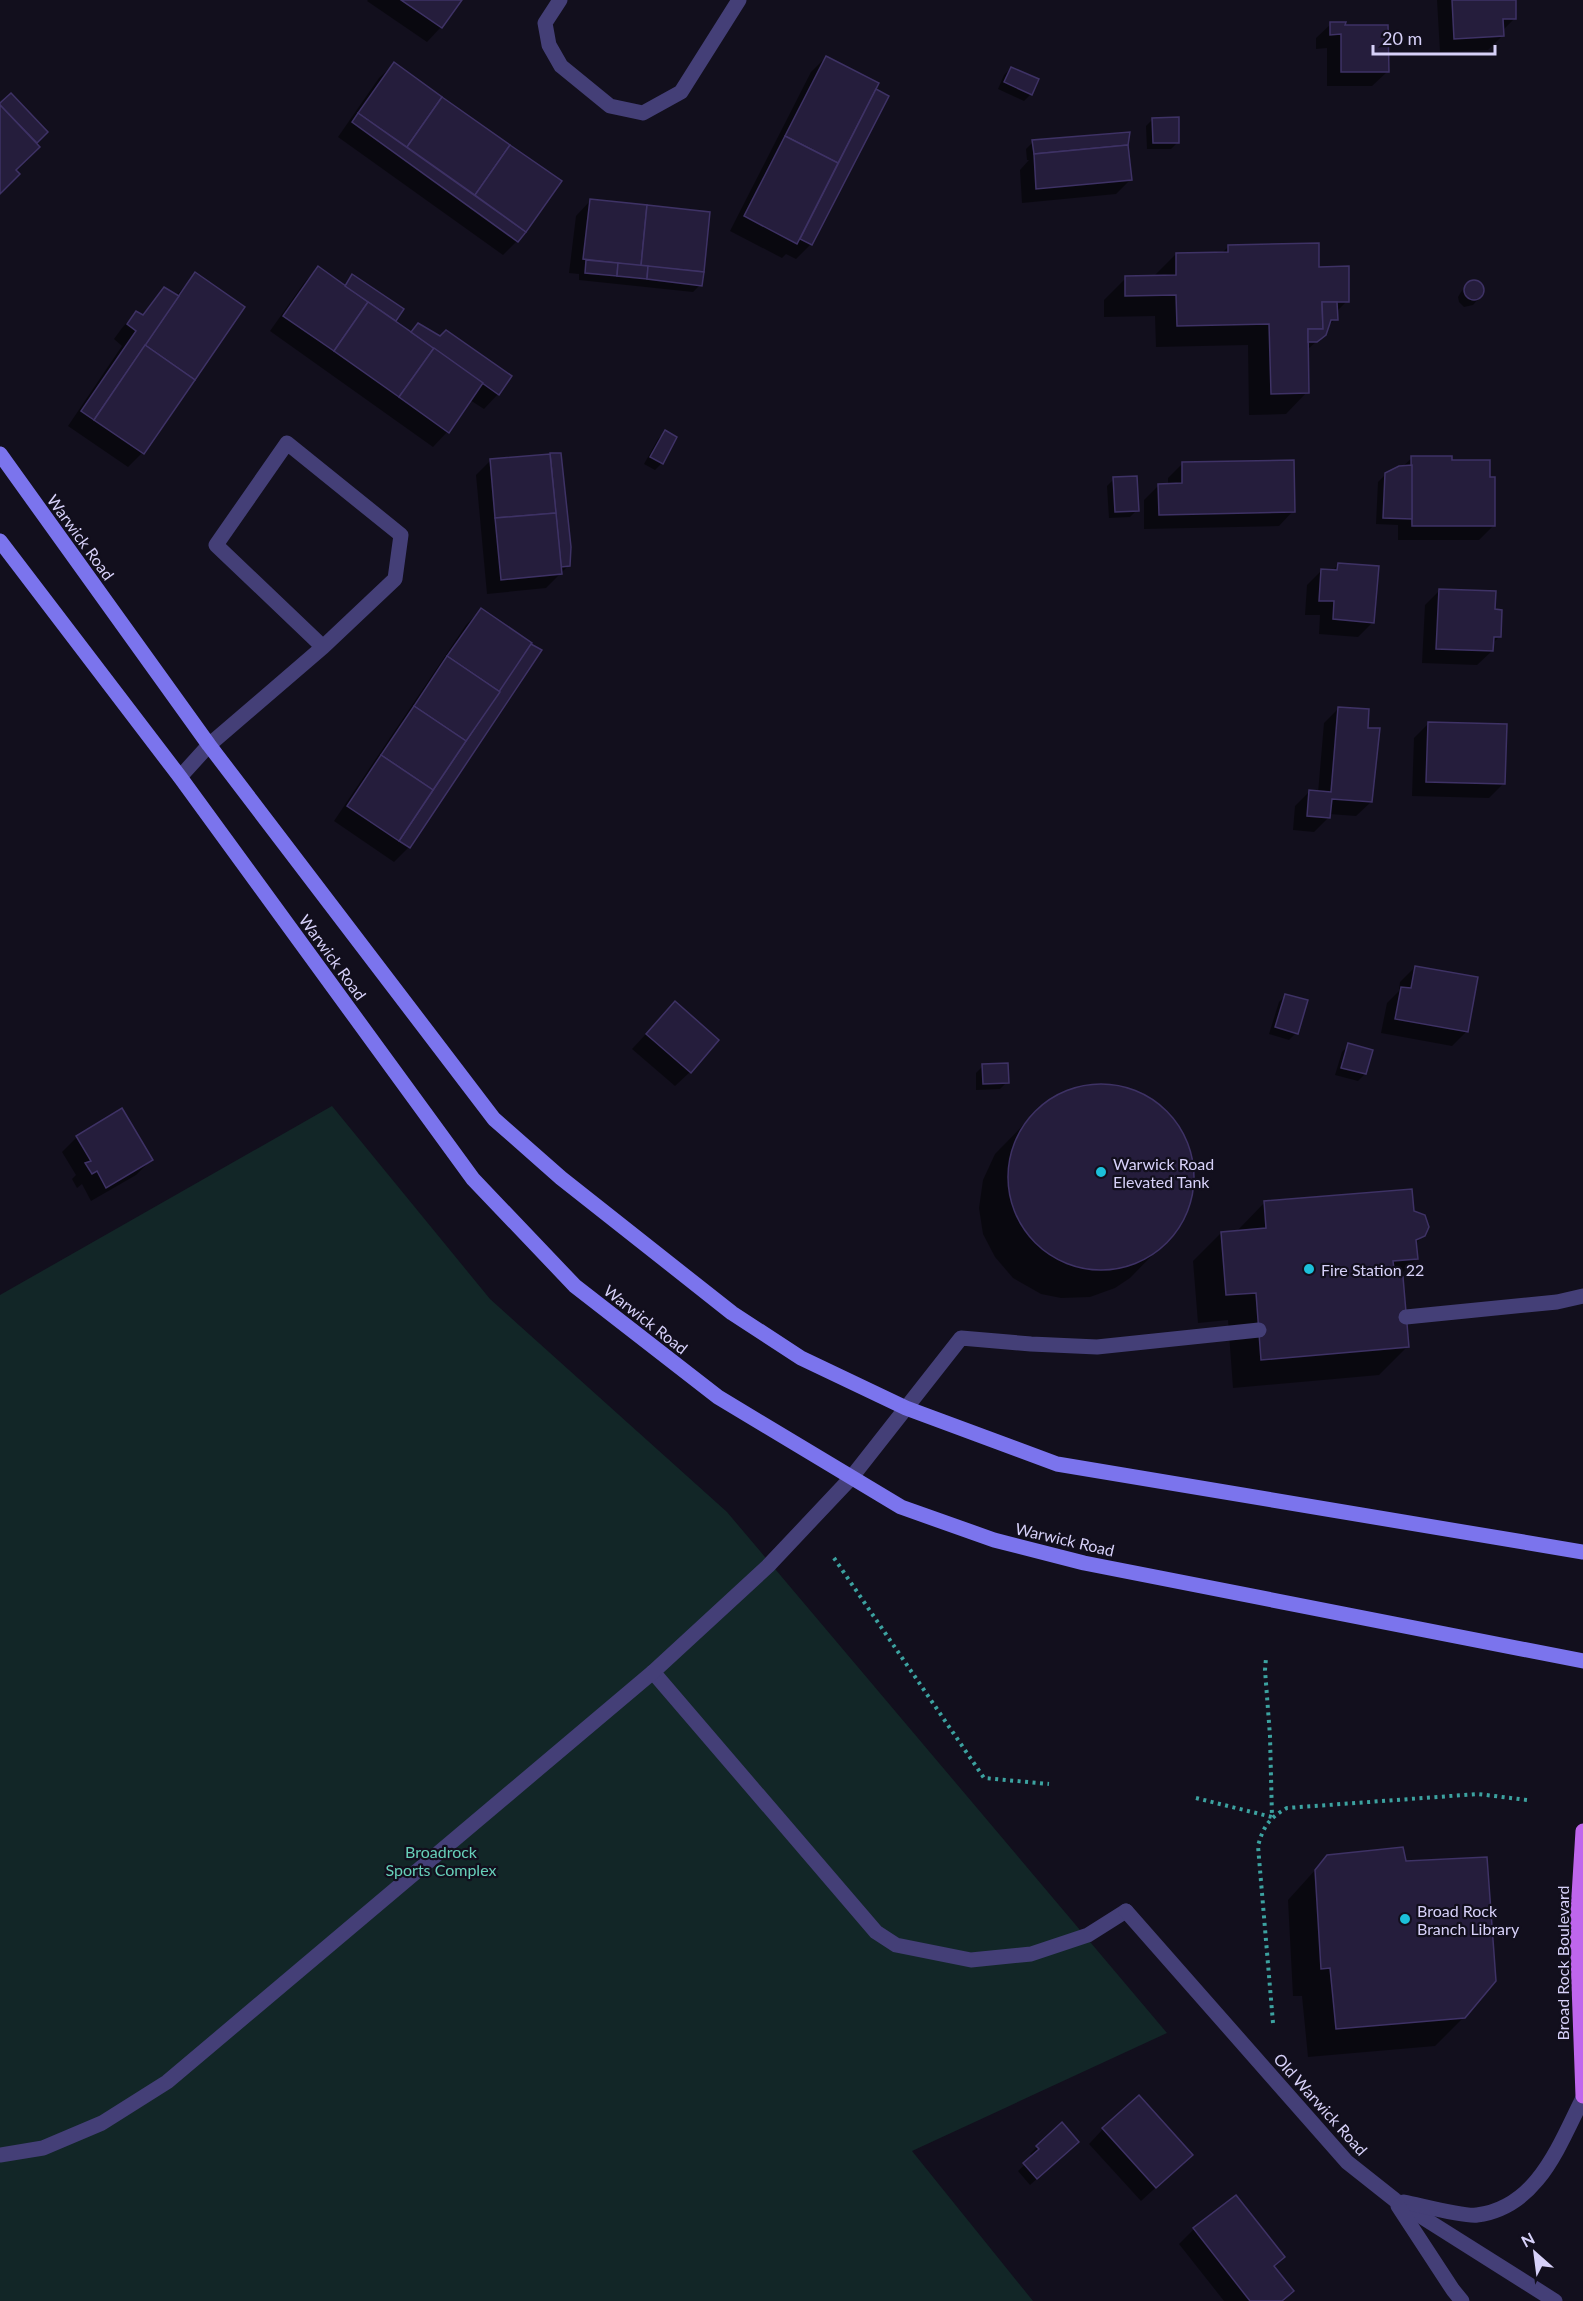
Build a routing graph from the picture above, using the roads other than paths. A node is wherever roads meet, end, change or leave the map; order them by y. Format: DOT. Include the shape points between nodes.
graph roads {
  1 [pos="560,0"];
  2 [pos="739,0"];
  3 [pos="0,454"];
  4 [pos="0,541"];
  5 [pos="323,647"];
  6 [pos="209,745"];
  7 [pos="180,777"];
  8 [pos="1583,1296"];
  9 [pos="1406,1317"];
  10 [pos="1259,1330"];
  11 [pos="906,1408"];
  12 [pos="851,1478"];
  13 [pos="1583,1552"];
  14 [pos="1583,1661"];
  15 [pos="653,1672"];
  16 [pos="1583,1831"];
  17 [pos="1583,2097"];
  18 [pos="0,2155"];
  19 [pos="1395,2200"];
  20 [pos="1462,2301"];
  21 [pos="1555,2301"];
  1 -- 2 [label="street" via="545,23 549,45 561,66 610,106 643,112 681,92"];
  3 -- 6 [label="main road, Warwick Road"];
  4 -- 7 [label="main road, Warwick Road"];
  5 -- 5 [label="street" via="395,579 401,535 287,443 216,545"];
  5 -- 6 [label="street"];
  6 -- 7 [label="street"];
  6 -- 11 [label="main road, Warwick Road" via="494,1119 561,1178 732,1313 801,1358"];
  7 -- 12 [label="main road, Warwick Road" via="473,1179 575,1286 718,1397"];
  8 -- 9 [label="street"];
  10 -- 11 [label="street" via="1097,1347 961,1338"];
  11 -- 12 [label="street"];
  11 -- 13 [label="main road, Warwick Road" via="1057,1464"];
  12 -- 14 [label="main road, Warwick Road" via="901,1508 994,1540 1084,1563"];
  12 -- 15 [label="street" via="768,1566"];
  15 -- 18 [label="street" via="167,2082 102,2123 43,2148"];
  15 -- 19 [label="street, Old Warwick Road" via="876,1932 896,1945 971,1960 1031,1954 1089,1935 1126,1911 1347,2162"];
  16 -- 17 [label="main road, Broad Rock Boulevard" via="1577,1928"];
  17 -- 19 [label="street" via="1545,2172 1529,2191 1505,2206 1476,2215"];
  19 -- 20 [label="street"];
  19 -- 21 [label="street, Old Warwick Road"];
}
